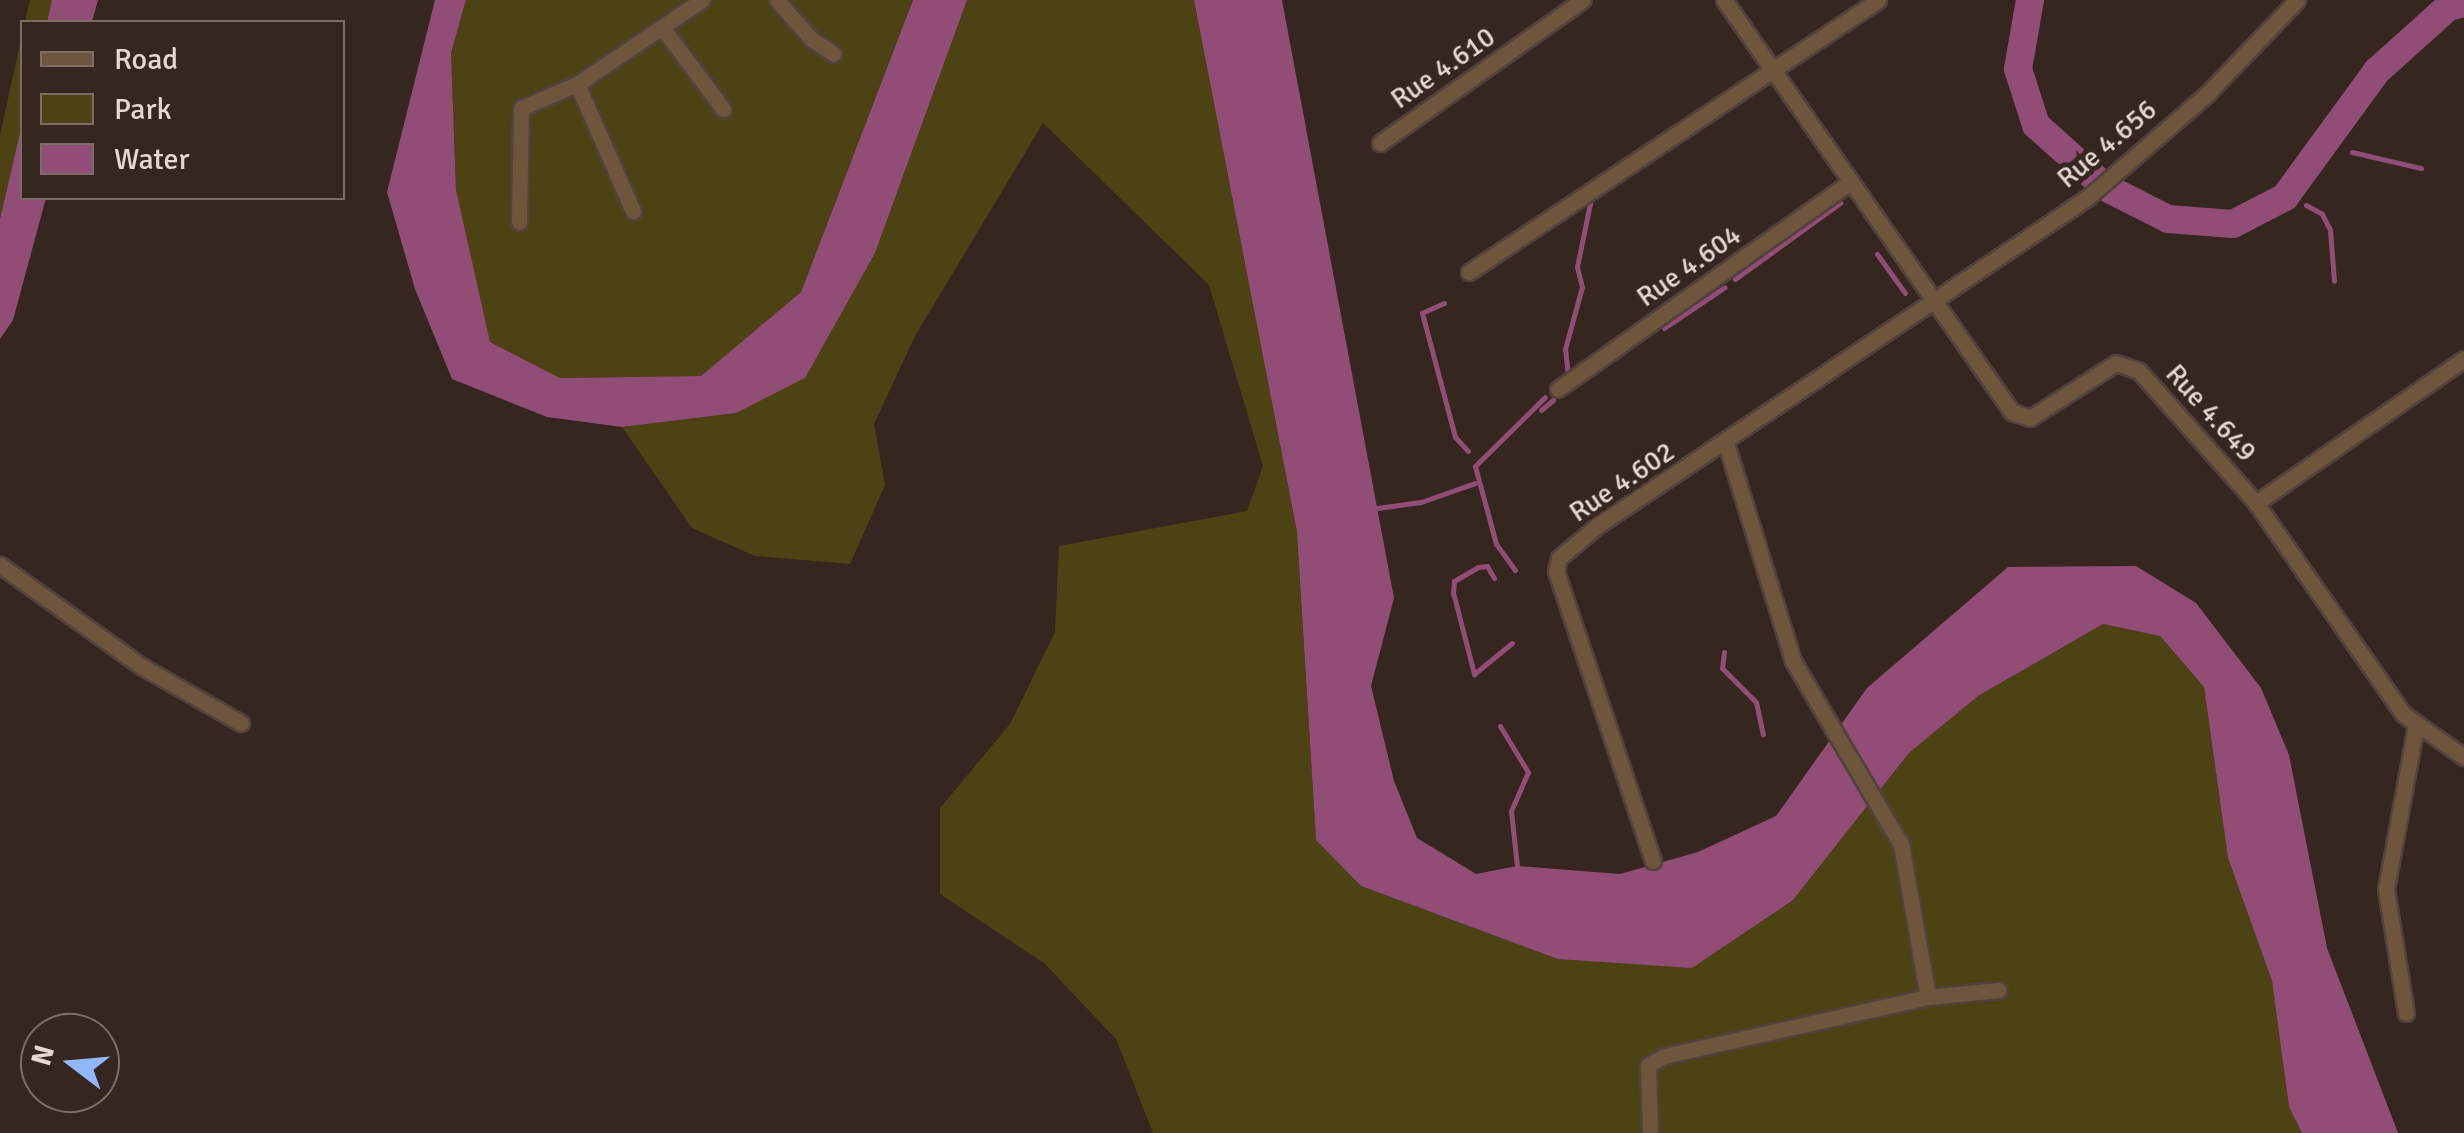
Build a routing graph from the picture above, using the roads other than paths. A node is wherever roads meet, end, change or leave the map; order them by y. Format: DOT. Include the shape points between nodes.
graph roads {
  1 [pos="702,0"];
  2 [pos="777,0"];
  3 [pos="1583,0"];
  4 [pos="1724,0"];
  5 [pos="1878,0"];
  6 [pos="2297,0"];
  7 [pos="664,30"];
  8 [pos="834,54"];
  9 [pos="1770,68"];
  10 [pos="577,84"];
  11 [pos="724,109"];
  12 [pos="1380,142"];
  13 [pos="1848,184"];
  14 [pos="633,211"];
  15 [pos="519,222"];
  16 [pos="1470,272"];
  17 [pos="1932,304"];
  18 [pos="2464,360"];
  19 [pos="1558,389"];
  20 [pos="1726,443"];
  21 [pos="2256,503"];
  22 [pos="1,569"];
  23 [pos="241,723"];
  24 [pos="2416,726"];
  25 [pos="2464,732"];
  26 [pos="2458,752"];
  27 [pos="1654,861"];
  28 [pos="1999,990"];
  29 [pos="1928,997"];
  30 [pos="2406,1013"];
  31 [pos="1650,1133"];
  1 -- 7 [label="street"];
  2 -- 8 [label="street" via="810,39"];
  3 -- 12 [label="street, Rue 4.610"];
  4 -- 9 [label="street, Rue 4.649"];
  5 -- 9 [label="street"];
  6 -- 17 [label="street, Rue 4.656" via="2207,94 2088,198"];
  7 -- 10 [label="street"];
  7 -- 11 [label="street"];
  9 -- 13 [label="street, Rue 4.649"];
  9 -- 16 [label="street"];
  10 -- 14 [label="street"];
  10 -- 15 [label="street" via="517,114"];
  13 -- 17 [label="street, Rue 4.649"];
  13 -- 19 [label="street, Rue 4.604"];
  17 -- 20 [label="street, Rue 4.602"];
  17 -- 21 [label="street, Rue 4.649" via="2020,418 2030,418 2107,366 2139,370"];
  18 -- 21 [label="street"];
  20 -- 27 [label="street, Rue 4.602" via="1597,526 1555,564"];
  20 -- 29 [label="street" via="1793,660 1901,844"];
  21 -- 24 [label="street, Rue 4.649"];
  22 -- 23 [label="street" via="141,666"];
  24 -- 26 [label="street, Rue 4.649"];
  24 -- 30 [label="street" via="2386,889"];
  25 -- 26 [label="street"];
  28 -- 29 [label="street"];
  29 -- 31 [label="street" via="1664,1056 1648,1065"];
}
